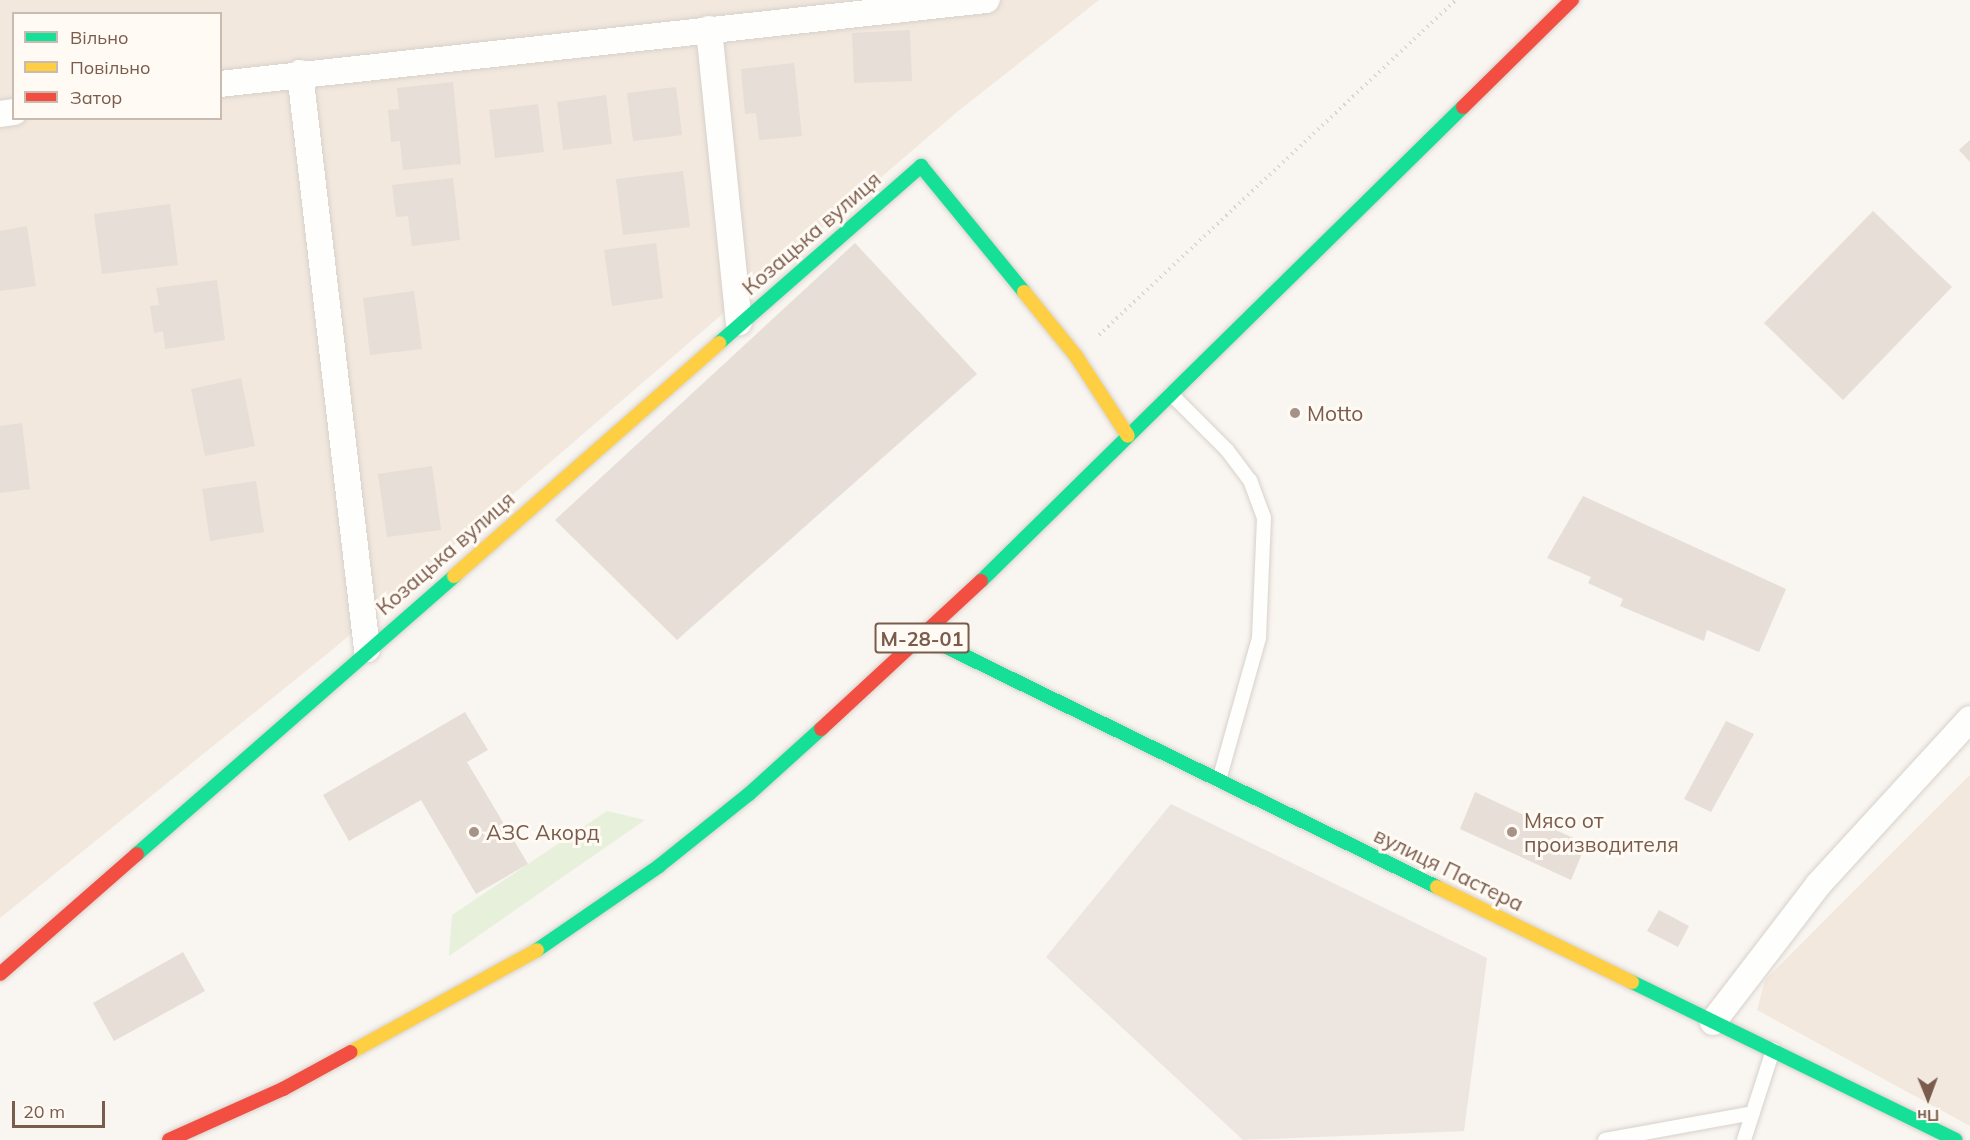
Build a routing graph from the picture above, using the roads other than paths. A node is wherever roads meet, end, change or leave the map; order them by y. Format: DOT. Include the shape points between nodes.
graph roads {
  1 [pos="986,0"];
  2 [pos="1572,0"];
  3 [pos="709,29"];
  4 [pos="300,74"];
  5 [pos="222,84"];
  6 [pos="740,322"];
  7 [pos="1171,394"];
  8 [pos="1128,436"];
  9 [pos="924,636"];
  10 [pos="367,649"];
  11 [pos="1970,719"];
  12 [pos="1219,780"];
  13 [pos="0,974"];
  14 [pos="1713,1022"];
  15 [pos="1773,1050"];
  16 [pos="1753,1113"];
  17 [pos="169,1140"];
  18 [pos="1605,1140"];
  19 [pos="1744,1140"];
  20 [pos="1956,1140"];
  1 -- 3 [label="street"];
  2 -- 7 [label="main road, М-28-01"];
  3 -- 4 [label="street"];
  3 -- 6 [label="street"];
  4 -- 5 [label="street"];
  4 -- 10 [label="street"];
  6 -- 8 [label="main road, Козацька вулиця" via="921,166 1077,356"];
  6 -- 10 [label="main road, Козацька вулиця"];
  7 -- 8 [label="main road, М-28-01"];
  7 -- 12 [label="lane" via="1227,450 1250,480 1264,518 1258,638"];
  8 -- 9 [label="main road, М-28-01"];
  9 -- 12 [label="main road, вулиця Пастера"];
  9 -- 17 [label="main road, М-28-01" via="749,794 659,866 532,952 284,1089"];
  10 -- 13 [label="main road, Козацька вулиця"];
  11 -- 14 [label="street" via="1818,885"];
  12 -- 14 [label="main road, вулиця Пастера"];
  14 -- 15 [label="main road, вулиця Пастера"];
  15 -- 16 [label="lane"];
  15 -- 20 [label="main road, вулиця Пастера"];
  16 -- 18 [label="lane"];
  16 -- 19 [label="lane"];
}
